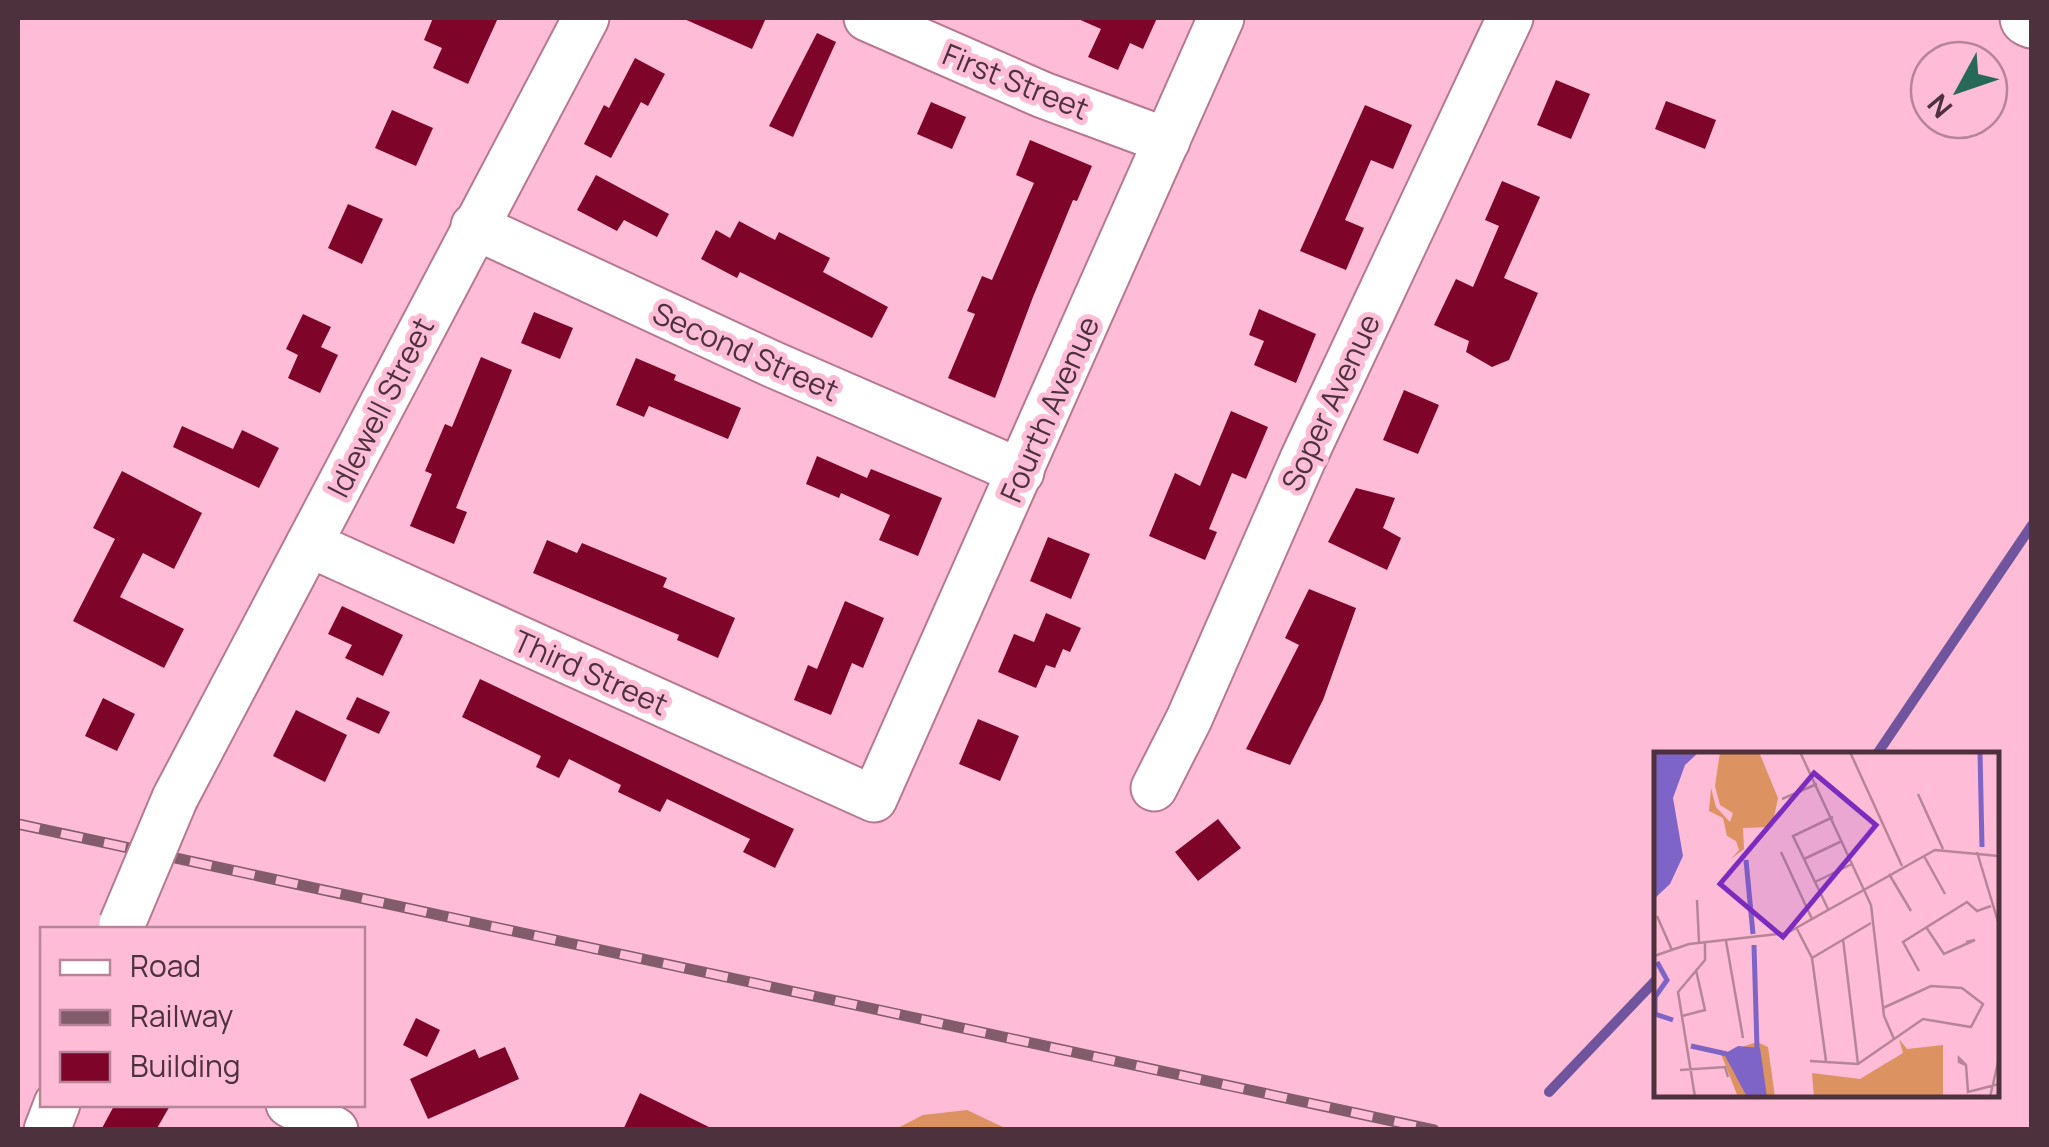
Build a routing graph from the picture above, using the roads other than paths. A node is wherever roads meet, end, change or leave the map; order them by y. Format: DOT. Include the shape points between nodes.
graph roads {
  1 [pos="586,18"];
  2 [pos="867,18"];
  3 [pos="1222,18"];
  4 [pos="1510,18"];
  5 [pos="1166,142"];
  6 [pos="474,226"];
  7 [pos="1021,472"];
  8 [pos="309,544"];
  9 [pos="1154,788"];
  10 [pos="874,799"];
  11 [pos="121,927"];
  12 [pos="294,1107"];
  13 [pos="335,1130"];
  1 -- 6 [label="street, Idlewell Street"];
  2 -- 5 [label="street, First Street"];
  3 -- 5 [label="street, Fourth Avenue"];
  4 -- 9 [label="street, Soper Avenue"];
  5 -- 7 [label="street, Fourth Avenue"];
  6 -- 7 [label="street, Second Street"];
  6 -- 8 [label="street, Idlewell Street"];
  7 -- 10 [label="street, Fourth Avenue"];
  8 -- 10 [label="street, Third Street"];
  8 -- 11 [label="street, Idlewell Street, bridge" via="175,798"];
  12 -- 13 [label="street"];
}
